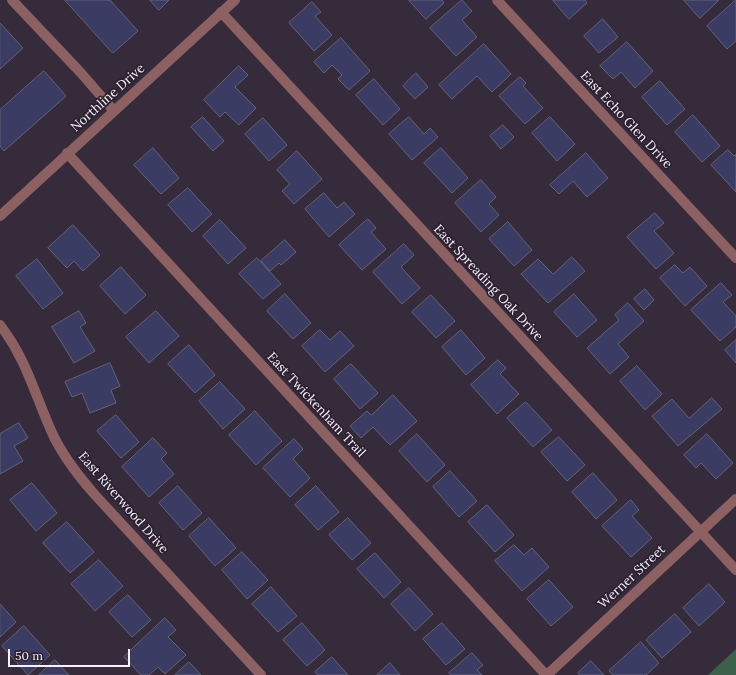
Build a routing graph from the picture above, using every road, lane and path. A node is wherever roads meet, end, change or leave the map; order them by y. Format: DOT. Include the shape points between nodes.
graph roads {
  1 [pos="12,0"];
  2 [pos="235,0"];
  3 [pos="497,0"];
  4 [pos="221,12"];
  5 [pos="114,111"];
  6 [pos="67,153"];
  7 [pos="0,216"];
  8 [pos="736,258"];
  9 [pos="0,324"];
  10 [pos="736,499"];
  11 [pos="700,532"];
  12 [pos="736,570"];
  13 [pos="261,675"];
  14 [pos="546,675"];
  1 -- 5 [label="street"];
  2 -- 4 [label="street, Northline Drive"];
  3 -- 8 [label="street, East Echo Glen Drive"];
  4 -- 5 [label="street, Northline Drive"];
  4 -- 11 [label="street, East Spreading Oak Drive"];
  5 -- 6 [label="street, Northline Drive"];
  6 -- 7 [label="street, Northline Drive"];
  6 -- 14 [label="street, East Twickenham Trail"];
  9 -- 13 [label="street, East Riverwood Drive" via="27,367 54,435 72,467"];
  10 -- 11 [label="street, Werner Street"];
  11 -- 12 [label="street, East Spreading Oak Drive"];
  11 -- 14 [label="street, Werner Street"];
}
